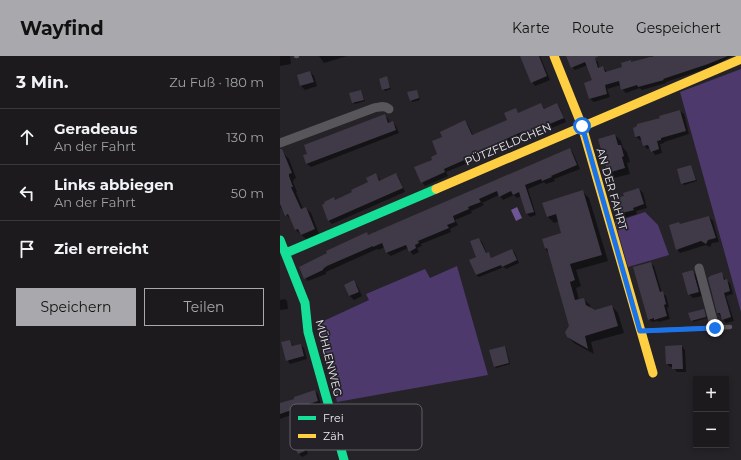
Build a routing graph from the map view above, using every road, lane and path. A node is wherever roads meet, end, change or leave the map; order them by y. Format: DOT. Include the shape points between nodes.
graph roads {
  1 [pos="554,56"];
  2 [pos="741,59"];
  3 [pos="389,109"];
  4 [pos="582,126"];
  5 [pos="280,143"];
  6 [pos="280,240"];
  7 [pos="286,253"];
  8 [pos="699,268"];
  9 [pos="730,327"];
  10 [pos="715,328"];
  11 [pos="640,331"];
  12 [pos="653,373"];
  13 [pos="328,404"];
  14 [pos="341,450"];
  15 [pos="344,460"];
  1 -- 4 [label="street, AN DER FAHRT"];
  2 -- 4 [label="street, PÜTZFELDCHEN"];
  3 -- 5 [label="street" via="381,106 374,108"];
  4 -- 7 [label="street, PÜTZFELDCHEN"];
  4 -- 11 [label="street, AN DER FAHRT"];
  6 -- 7 [label="street, MÜHLENWEG"];
  7 -- 13 [label="street, MÜHLENWEG" via="304,303 308,332"];
  8 -- 10 [label="street"];
  9 -- 10 [label="lane"];
  10 -- 11 [label="lane"];
  11 -- 12 [label="street, AN DER FAHRT"];
  14 -- 15 [label="street, MÜHLENWEG"];
}
